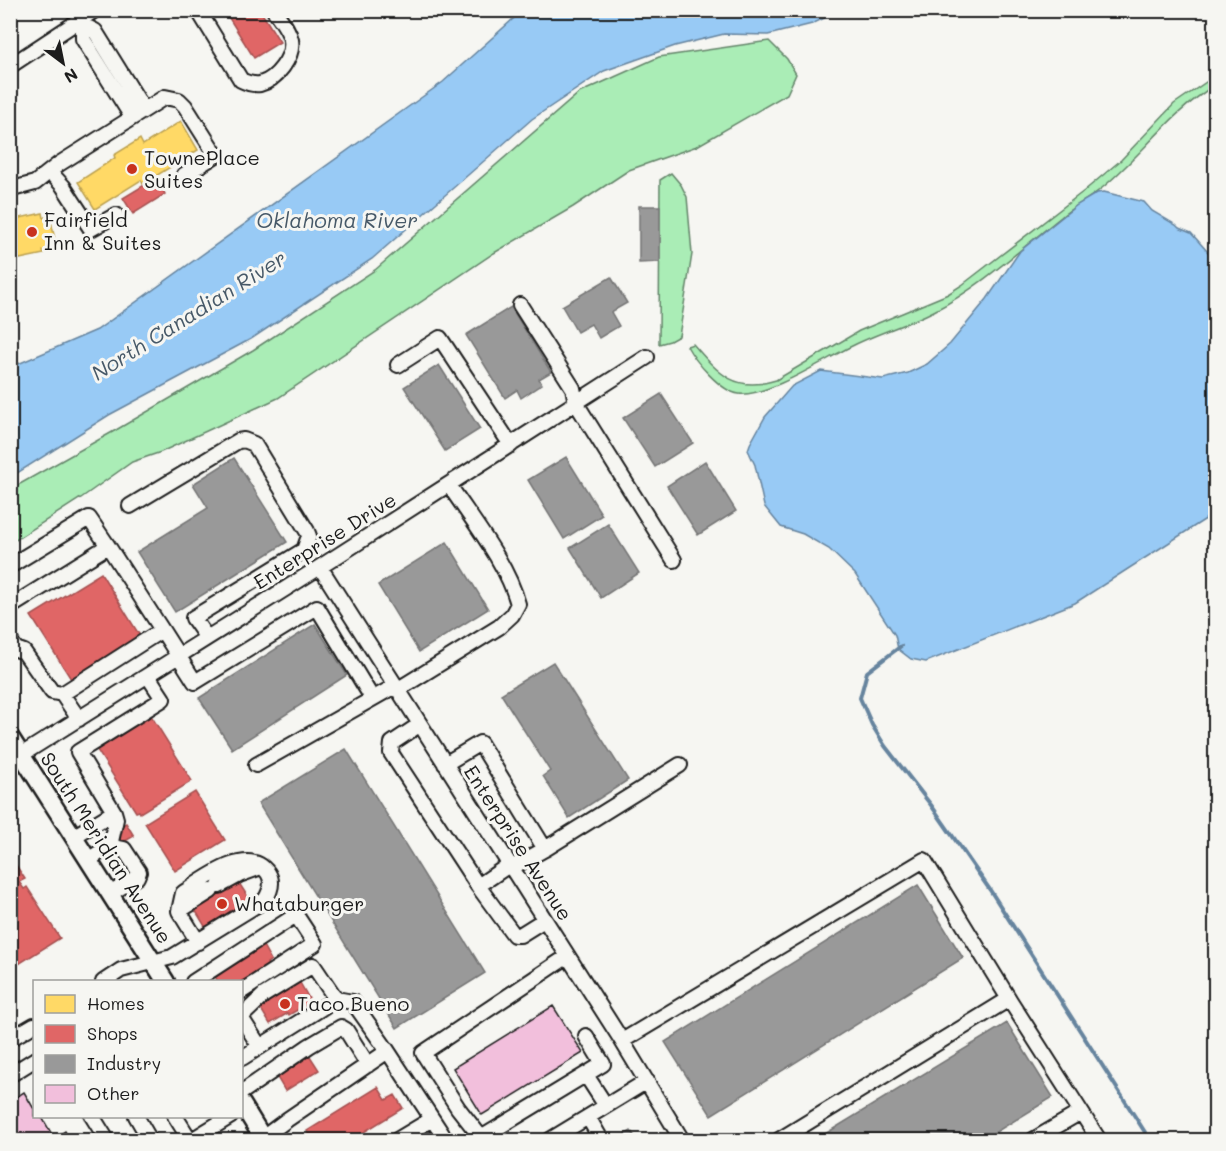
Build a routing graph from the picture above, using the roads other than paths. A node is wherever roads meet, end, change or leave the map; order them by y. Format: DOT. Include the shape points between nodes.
graph roads {
  1 [pos="95,10"];
  2 [pos="198,10"];
  3 [pos="274,10"];
  4 [pos="79,19"];
  5 [pos="10,66"];
  6 [pos="138,114"];
  7 [pos="50,172"];
  8 [pos="184,175"];
  9 [pos="10,187"];
  10 [pos="116,215"];
  11 [pos="520,305"];
  12 [pos="647,357"];
  13 [pos="398,365"];
  14 [pos="576,403"];
  15 [pos="511,445"];
  16 [pos="449,485"];
  17 [pos="130,506"];
  18 [pos="108,546"];
  19 [pos="304,550"];
  20 [pos="674,560"];
  21 [pos="10,566"];
  22 [pos="318,568"];
  23 [pos="10,607"];
  24 [pos="162,630"];
  25 [pos="207,638"];
  26 [pos="10,641"];
  27 [pos="179,656"];
  28 [pos="148,675"];
  29 [pos="396,688"];
  30 [pos="62,694"];
  31 [pos="372,698"];
  32 [pos="79,719"];
  33 [pos="419,724"];
  34 [pos="10,737"];
  35 [pos="21,755"];
  36 [pos="445,764"];
  37 [pos="256,765"];
  38 [pos="680,765"];
  39 [pos="114,812"];
  40 [pos="74,837"];
  41 [pos="110,846"];
  42 [pos="545,849"];
  43 [pos="88,860"];
  44 [pos="261,867"];
  45 [pos="510,867"];
  46 [pos="478,886"];
  47 [pos="110,894"];
  48 [pos="179,912"];
  49 [pos="544,920"];
  50 [pos="198,942"];
  51 [pos="568,956"];
  52 [pos="154,961"];
  53 [pos="209,978"];
  54 [pos="105,980"];
  55 [pos="165,980"];
  56 [pos="243,990"];
  57 [pos="336,999"];
  58 [pos="1009,999"];
  59 [pos="243,1017"];
  60 [pos="243,1020"];
  61 [pos="33,1028"];
  62 [pos="586,1036"];
  63 [pos="10,1039"];
  64 [pos="622,1041"];
  65 [pos="260,1047"];
  66 [pos="387,1050"];
  67 [pos="243,1057"];
  68 [pos="33,1061"];
  69 [pos="368,1065"];
  70 [pos="10,1075"];
  71 [pos="586,1075"];
  72 [pos="647,1081"];
  73 [pos="243,1103"];
  74 [pos="606,1106"];
  75 [pos="243,1111"];
  76 [pos="1081,1112"];
  77 [pos="588,1117"];
  78 [pos="93,1118"];
  79 [pos="137,1118"];
  80 [pos="176,1118"];
  81 [pos="223,1118"];
  82 [pos="432,1119"];
  83 [pos="482,1139"];
  84 [pos="107,1140"];
  85 [pos="150,1140"];
  86 [pos="191,1140"];
  87 [pos="262,1140"];
  88 [pos="397,1140"];
  89 [pos="446,1140"];
  90 [pos="550,1140"];
  91 [pos="592,1140"];
  92 [pos="682,1140"];
  93 [pos="779,1140"];
  94 [pos="1033,1140"];
  95 [pos="1099,1140"];
  1 -- 4 [label="street"];
  2 -- 3 [label="street" via="241,80 251,84 276,75 291,51 289,34"];
  4 -- 5 [label="street"];
  4 -- 6 [label="street" via="83,39 110,68"];
  6 -- 7 [label="street"];
  6 -- 8 [label="street" via="165,97 179,100 190,111 216,155"];
  7 -- 9 [label="street" via="35,183"];
  7 -- 10 [label="street" via="91,229"];
  11 -- 14 [label="street" via="573,388"];
  12 -- 14 [label="street, Enterprise Drive"];
  13 -- 15 [label="street" via="440,338"];
  14 -- 15 [label="street, Enterprise Drive"];
  14 -- 20 [label="street"];
  15 -- 16 [label="street, Enterprise Drive"];
  16 -- 22 [label="street, Enterprise Drive"];
  16 -- 29 [label="street" via="514,589 518,604 499,627"];
  17 -- 19 [label="street" via="238,441 250,441 307,531"];
  18 -- 21 [label="street" via="89,518"];
  18 -- 23 [label="street"];
  18 -- 24 [label="street"];
  19 -- 22 [label="street, Enterprise Avenue"];
  19 -- 25 [label="street" via="193,618"];
  22 -- 25 [label="street, Enterprise Drive"];
  22 -- 29 [label="street, Enterprise Avenue"];
  24 -- 27 [label="street"];
  24 -- 30 [label="street"];
  25 -- 27 [label="street, Enterprise Drive"];
  26 -- 30 [label="street" via="24,652 52,692"];
  27 -- 28 [label="street, Enterprise Drive"];
  27 -- 31 [label="street" via="195,682 317,607"];
  28 -- 32 [label="street, Enterprise Drive"];
  28 -- 39 [label="street" via="163,699 78,752"];
  29 -- 31 [label="street"];
  29 -- 33 [label="street, Enterprise Avenue"];
  30 -- 32 [label="street"];
  31 -- 37 [label="street"];
  32 -- 35 [label="street, Enterprise Drive"];
  33 -- 36 [label="street, Enterprise Avenue"];
  33 -- 46 [label="street" via="392,743 391,753"];
  34 -- 35 [label="main road, South Meridian Avenue"];
  35 -- 40 [label="main road, South Meridian Avenue"];
  36 -- 42 [label="street" via="480,742"];
  36 -- 45 [label="street, Enterprise Avenue"];
  38 -- 42 [label="street"];
  39 -- 40 [label="street"];
  39 -- 41 [label="street"];
  40 -- 43 [label="main road, South Meridian Avenue"];
  41 -- 43 [label="street"];
  41 -- 47 [label="street" via="124,849 139,872"];
  42 -- 45 [label="street"];
  43 -- 47 [label="main road, South Meridian Avenue"];
  44 -- 48 [label="street" via="239,875"];
  44 -- 48 [label="street" via="244,861 225,867 183,893"];
  44 -- 50 [label="street" via="271,882 265,900"];
  45 -- 46 [label="street"];
  45 -- 49 [label="street, Enterprise Avenue"];
  46 -- 49 [label="street" via="514,935"];
  47 -- 52 [label="main road, South Meridian Avenue"];
  48 -- 50 [label="street"];
  49 -- 51 [label="street, Enterprise Avenue"];
  50 -- 52 [label="street" via="172,957"];
  51 -- 64 [label="street, Enterprise Avenue"];
  51 -- 83 [label="street" via="423,1053"];
  52 -- 54 [label="street" via="120,970"];
  52 -- 55 [label="main road, South Meridian Avenue"];
  53 -- 56 [label="street" via="211,969 296,915 315,944"];
  57 -- 59 [label="street" via="313,965 264,996"];
  57 -- 65 [label="street"];
  57 -- 66 [label="street" via="353,1002"];
  58 -- 64 [label="street" via="924,860"];
  58 -- 76 [label="street"];
  58 -- 93 [label="street"];
  60 -- 65 [label="street"];
  61 -- 63 [label="street"];
  62 -- 71 [label="street" via="603,1064"];
  64 -- 72 [label="street, Enterprise Avenue"];
  65 -- 67 [label="street"];
  66 -- 69 [label="street"];
  66 -- 82 [label="street"];
  68 -- 70 [label="street"];
  69 -- 73 [label="street" via="341,1027 309,1046"];
  69 -- 87 [label="street"];
  71 -- 74 [label="street"];
  71 -- 83 [label="street"];
  72 -- 74 [label="street"];
  72 -- 92 [label="street, Enterprise Avenue"];
  74 -- 77 [label="street"];
  75 -- 87 [label="main road"];
  76 -- 94 [label="street"];
  76 -- 95 [label="street"];
  77 -- 90 [label="street"];
  77 -- 91 [label="street" via="599,1136"];
  78 -- 84 [label="street"];
  79 -- 85 [label="street"];
  80 -- 86 [label="street"];
  81 -- 86 [label="street"];
  82 -- 88 [label="street"];
  82 -- 89 [label="street"];
}
